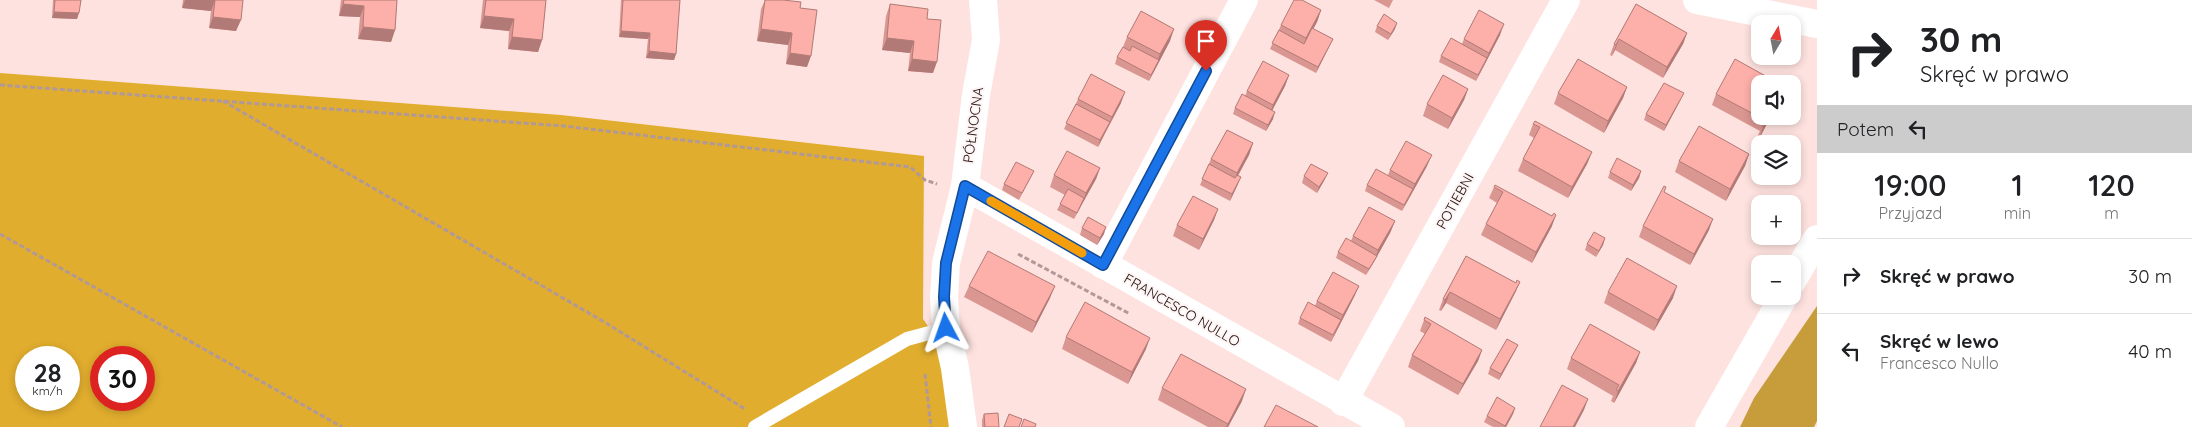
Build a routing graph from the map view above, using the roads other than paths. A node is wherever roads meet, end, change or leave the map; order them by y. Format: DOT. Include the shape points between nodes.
graph roads {
  1 [pos="983,0"];
  2 [pos="1244,0"];
  3 [pos="1566,0"];
  4 [pos="1697,0"];
  5 [pos="1817,24"];
  6 [pos="965,186"];
  7 [pos="1817,239"];
  8 [pos="1103,265"];
  9 [pos="1801,266"];
  10 [pos="1779,305"];
  11 [pos="933,332"];
  12 [pos="1343,402"];
  13 [pos="760,424"];
  14 [pos="963,427"];
  15 [pos="1391,427"];
  16 [pos="1709,427"];
  1 -- 6 [label="street, PÓŁNOCNA" via="986,40"];
  2 -- 8 [label="street"];
  3 -- 12 [label="street, POTIEBNI"];
  4 -- 5 [label="street"];
  6 -- 8 [label="street, FRANCESCO NULLO"];
  6 -- 14 [label="street, PÓŁNOCNA" via="946,263 944,297 946,328"];
  7 -- 9 [label="street"];
  8 -- 12 [label="street, FRANCESCO NULLO"];
  10 -- 16 [label="street"];
  11 -- 13 [label="lane" via="907,339"];
  12 -- 15 [label="street, FRANCESCO NULLO"];
}
